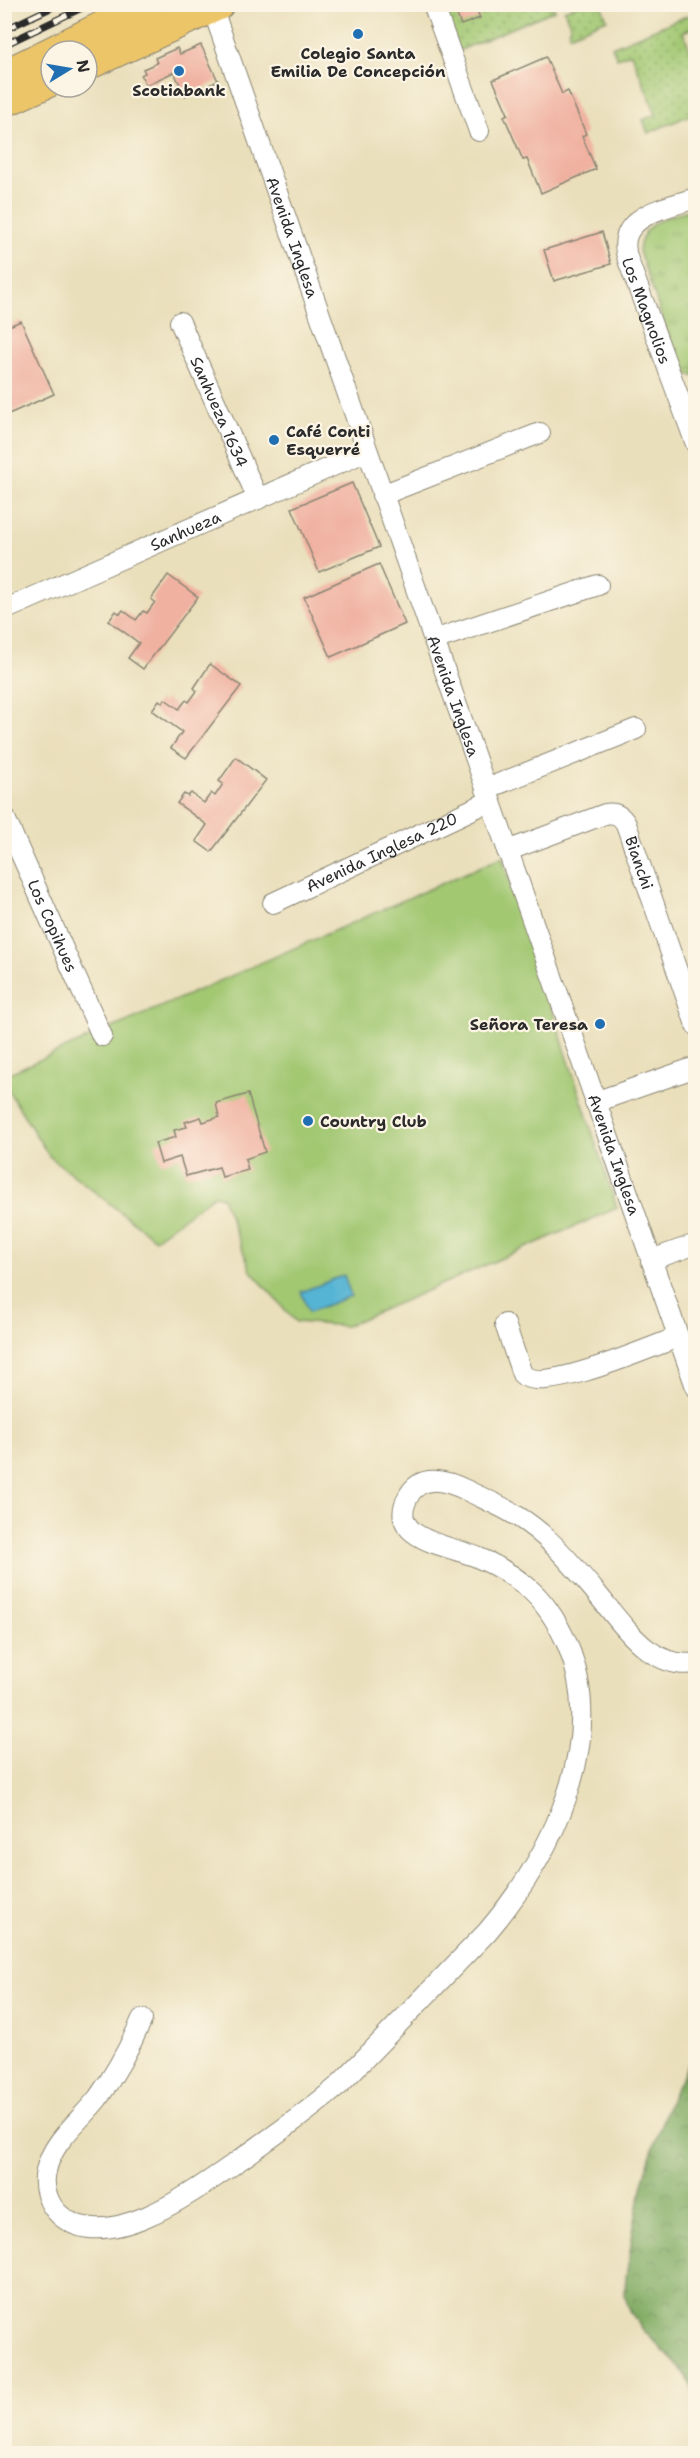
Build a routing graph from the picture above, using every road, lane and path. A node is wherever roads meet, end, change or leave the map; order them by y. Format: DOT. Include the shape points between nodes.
graph roads {
  1 [pos="150,4"];
  2 [pos="433,4"];
  3 [pos="213,5"];
  4 [pos="79,39"];
  5 [pos="99,58"];
  6 [pos="39,59"];
  7 [pos="4,76"];
  8 [pos="39,85"];
  9 [pos="4,101"];
  10 [pos="479,131"];
  11 [pos="696,198"];
  12 [pos="180,322"];
  13 [pos="694,430"];
  14 [pos="540,433"];
  15 [pos="367,451"];
  16 [pos="382,495"];
  17 [pos="258,499"];
  18 [pos="598,585"];
  19 [pos="4,610"];
  20 [pos="434,640"];
  21 [pos="636,729"];
  22 [pos="488,795"];
  23 [pos="4,816"];
  24 [pos="507,851"];
  25 [pos="273,903"];
  26 [pos="696,1024"];
  27 [pos="102,1036"];
  28 [pos="696,1067"];
  29 [pos="596,1102"];
  30 [pos="696,1244"];
  31 [pos="651,1260"];
  32 [pos="504,1324"];
  33 [pos="678,1337"];
  34 [pos="696,1387"];
  35 [pos="696,1663"];
  36 [pos="142,2019"];
  1 -- 4 [label="main road"];
  2 -- 10 [label="street"];
  3 -- 5 [label="main road"];
  3 -- 15 [label="street, Avenida Inglesa"];
  6 -- 7 [label="main road"];
  8 -- 9 [label="main road"];
  11 -- 13 [label="street, Los Magnolios" via="637,220 624,243"];
  12 -- 17 [label="street, Sanhueza 1634"];
  14 -- 16 [label="street"];
  15 -- 16 [label="street, Avenida Inglesa"];
  15 -- 17 [label="street, Sanhueza"];
  16 -- 20 [label="street, Avenida Inglesa"];
  17 -- 19 [label="street, Sanhueza"];
  18 -- 20 [label="street"];
  20 -- 22 [label="street, Avenida Inglesa"];
  21 -- 22 [label="street, Avenida Inglesa 220"];
  22 -- 24 [label="street, Avenida Inglesa"];
  22 -- 25 [label="street, Avenida Inglesa 220"];
  23 -- 27 [label="street, Los Copihues"];
  24 -- 26 [label="street, Bianchi" via="605,814 621,816"];
  24 -- 29 [label="street, Avenida Inglesa"];
  28 -- 29 [label="street"];
  29 -- 31 [label="street, Avenida Inglesa"];
  30 -- 31 [label="street"];
  31 -- 33 [label="street, Avenida Inglesa"];
  32 -- 33 [label="street" via="522,1374 537,1382 591,1369"];
  33 -- 34 [label="street, Avenida Inglesa"];
  35 -- 36 [label="street" via="674,1662 647,1649 556,1547 516,1515 452,1484 434,1480 419,1484 405,1507 404,1516 412,1532 426,1541 487,1561 527,1586 554,1617 571,1654 580,1696 579,1741 561,1808 536,1864 487,1932 313,2108 170,2206 126,2223 100,2228 78,2226 59,2214 49,2200 44,2180 46,2169 59,2143 110,2080"];
}
